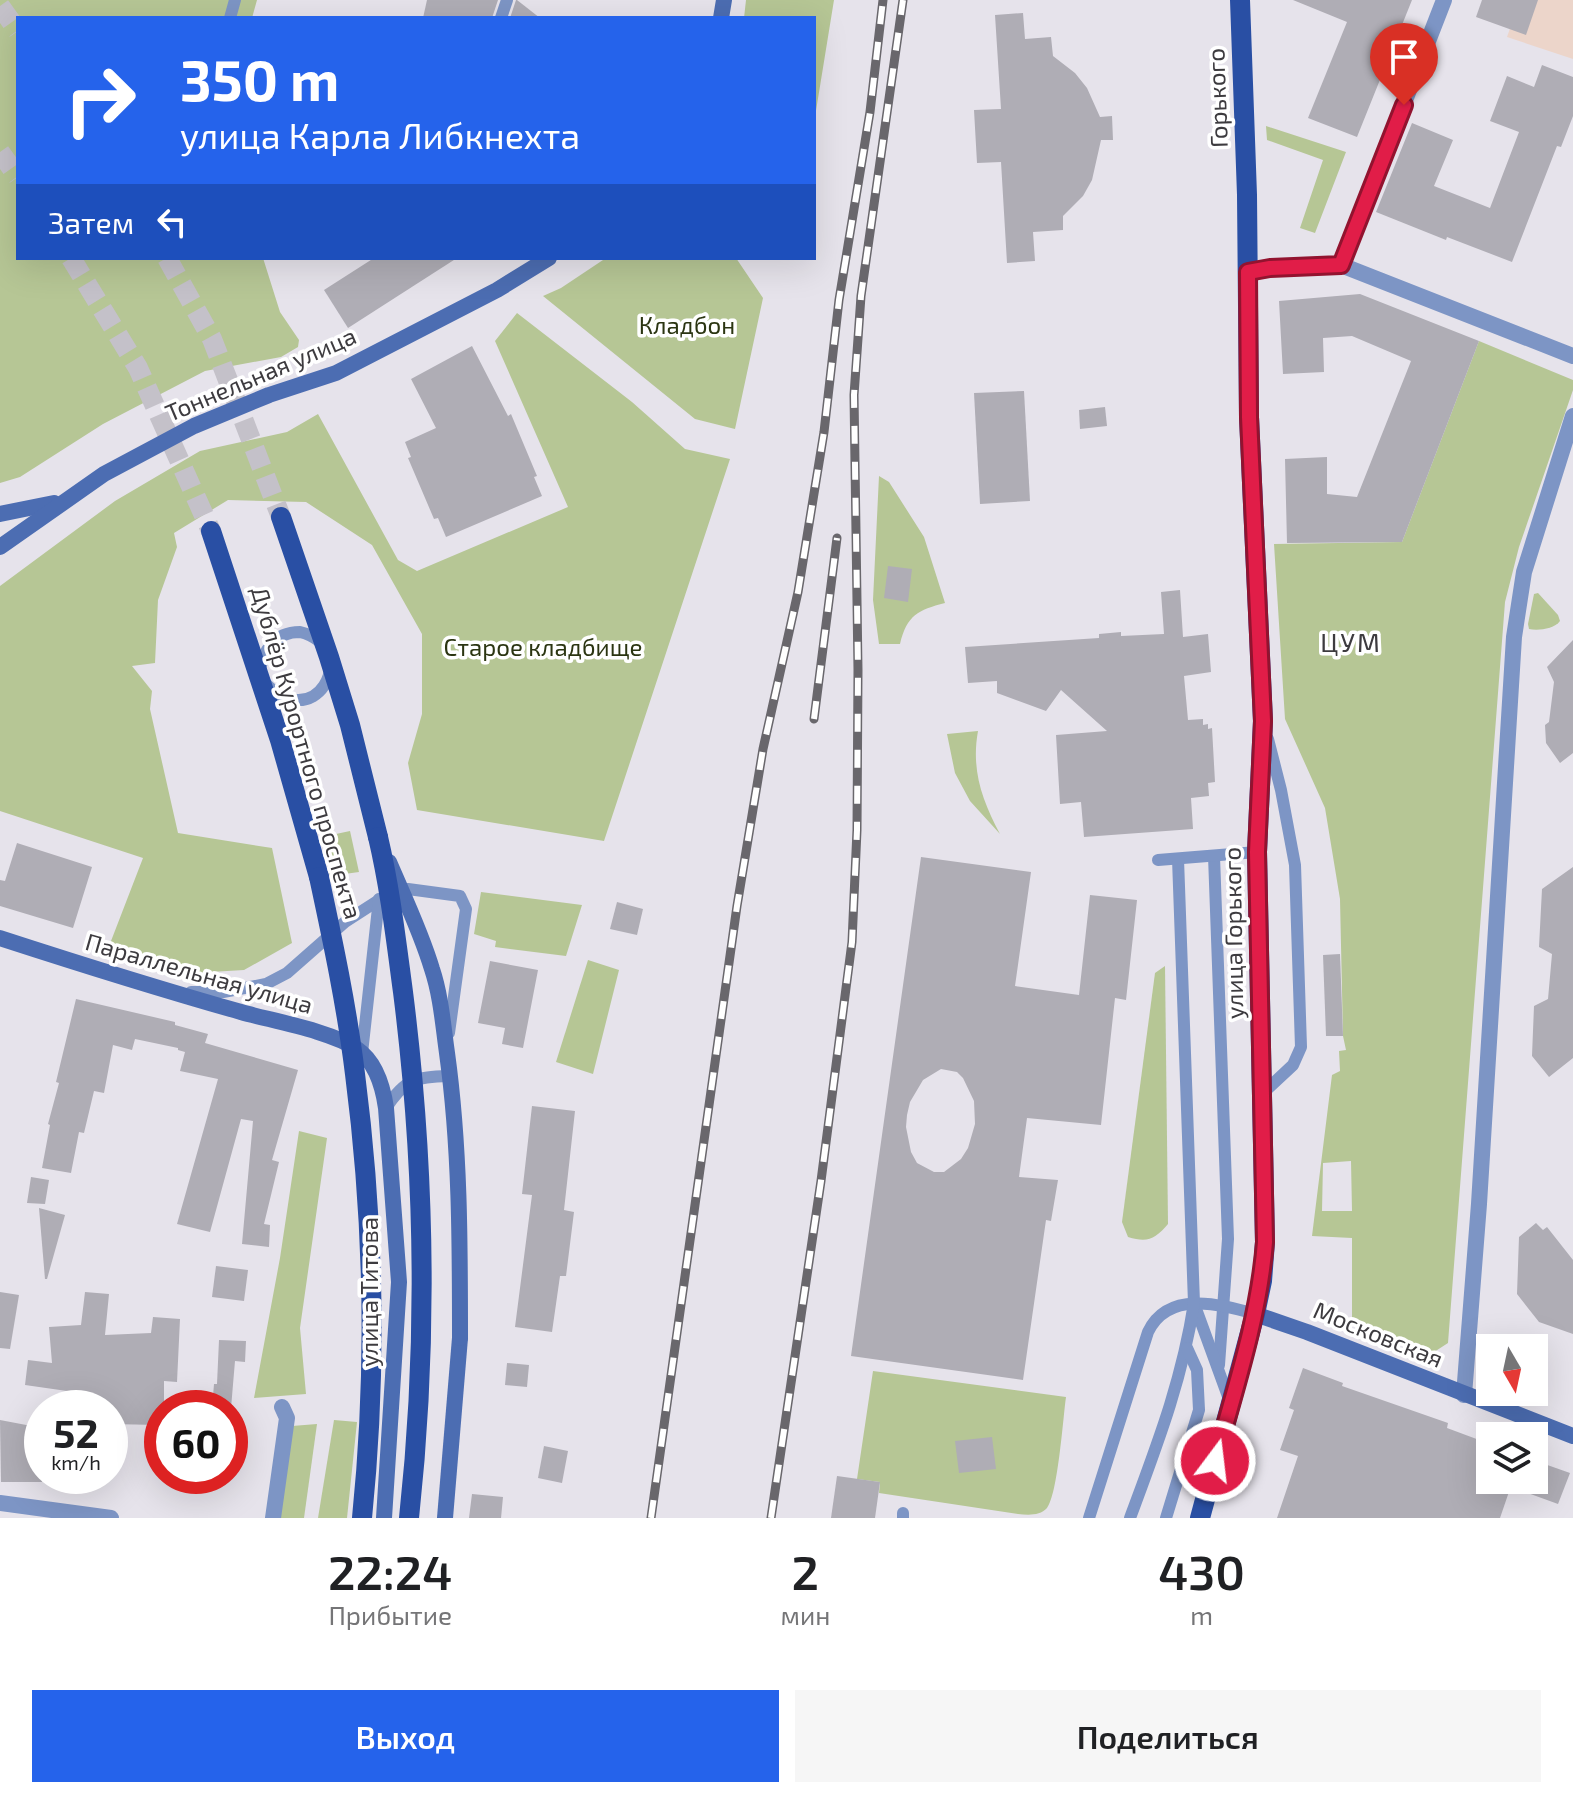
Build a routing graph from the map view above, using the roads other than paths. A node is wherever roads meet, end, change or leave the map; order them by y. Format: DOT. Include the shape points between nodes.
graph roads {
  1 [pos="1240,0"];
  2 [pos="1444,0"];
  3 [pos="1247,195"];
  4 [pos="546,260"];
  5 [pos="1341,265"];
  6 [pos="1248,272"];
  7 [pos="1573,356"];
  8 [pos="1573,416"];
  9 [pos="63,501"];
  10 [pos="0,514"];
  11 [pos="281,517"];
  12 [pos="211,531"];
  13 [pos="0,547"];
  14 [pos="329,657"];
  15 [pos="259,676"];
  16 [pos="1263,721"];
  17 [pos="378,837"];
  18 [pos="1257,852"];
  19 [pos="1214,856"];
  20 [pos="1178,859"];
  21 [pos="1158,860"];
  22 [pos="379,899"];
  23 [pos="0,938"];
  24 [pos="173,992"];
  25 [pos="362,1053"];
  26 [pos="374,1069"];
  27 [pos="1262,1094"];
  28 [pos="386,1108"];
  29 [pos="1194,1303"];
  30 [pos="1225,1306"];
  31 [pos="1255,1314"];
  32 [pos="1187,1348"];
  33 [pos="1219,1365"];
  34 [pos="1464,1395"];
  35 [pos="1231,1403"];
  36 [pos="282,1407"];
  37 [pos="1573,1436"];
  38 [pos="0,1503"];
  39 [pos="111,1518"];
  40 [pos="273,1518"];
  41 [pos="362,1518"];
  42 [pos="384,1518"];
  43 [pos="409,1518"];
  44 [pos="445,1518"];
  45 [pos="1089,1518"];
  46 [pos="1130,1518"];
  47 [pos="1166,1518"];
  48 [pos="1200,1518"];
  1 -- 3 [label="main road, Горького"];
  2 -- 5 [label="street"];
  3 -- 6 [label="main road, улица Горького"];
  4 -- 9 [label="main road, Тоннельная улица" via="336,373 194,426"];
  5 -- 6 [label="street"];
  5 -- 7 [label="street"];
  6 -- 16 [label="main road, улица Горького"];
  8 -- 34 [label="street" via="1524,572 1514,637"];
  9 -- 10 [label="main road"];
  9 -- 13 [label="main road, Тоннельная улица"];
  11 -- 14 [label="main road, Дублёр Курортного проспекта"];
  12 -- 15 [label="main road, Дублёр Курортного проспекта"];
  14 -- 15 [label="lane" via="313,636 287,634 266,650"];
  14 -- 15 [label="lane" via="326,684 305,700 279,696"];
  14 -- 17 [label="main road, Дублёр Курортного проспекта"];
  15 -- 41 [label="main road, Дублёр Курортного проспекта, bridge" via="319,877 355,1073 366,1173 371,1389"];
  16 -- 18 [label="main road, улица Горького"];
  16 -- 27 [label="lane" via="1295,865 1301,1047 1293,1065"];
  17 -- 43 [label="main road, Дублёр Курортного проспекта, bridge" via="413,1068 420,1169 418,1390"];
  17 -- 44 [label="main road, bridge" via="433,971 452,1092 460,1194 460,1338"];
  18 -- 19 [label="lane"];
  18 -- 27 [label="main road, улица Горького"];
  19 -- 20 [label="lane"];
  19 -- 30 [label="lane" via="1228,1239"];
  20 -- 21 [label="lane"];
  20 -- 29 [label="lane"];
  22 -- 24 [label="lane" via="266,984 223,992"];
  22 -- 25 [label="lane"];
  22 -- 28 [label="lane" via="408,889 460,896 466,909 446,1053 449,1076 414,1079"];
  23 -- 24 [label="main road, Параллельная улица"];
  24 -- 25 [label="main road, Параллельная улица" via="339,1039"];
  25 -- 26 [label="main road, Параллельная улица"];
  26 -- 28 [label="main road, улица Титова"];
  27 -- 31 [label="main road, улица Горького" via="1265,1242"];
  28 -- 42 [label="main road, улица Титова" via="399,1282"];
  29 -- 30 [label="lane"];
  29 -- 32 [label="lane"];
  29 -- 33 [label="lane"];
  29 -- 45 [label="lane" via="1165,1311 1151,1326"];
  30 -- 31 [label="lane"];
  30 -- 33 [label="lane"];
  31 -- 34 [label="main road, Московская"];
  31 -- 35 [label="main road, улица Горького"];
  32 -- 46 [label="lane"];
  32 -- 47 [label="lane" via="1197,1370 1199,1410"];
  33 -- 35 [label="lane"];
  34 -- 37 [label="main road, Московская"];
  35 -- 48 [label="main road, улица Горького"];
  36 -- 40 [label="street" via="287,1418"];
  38 -- 39 [label="street"];
}
